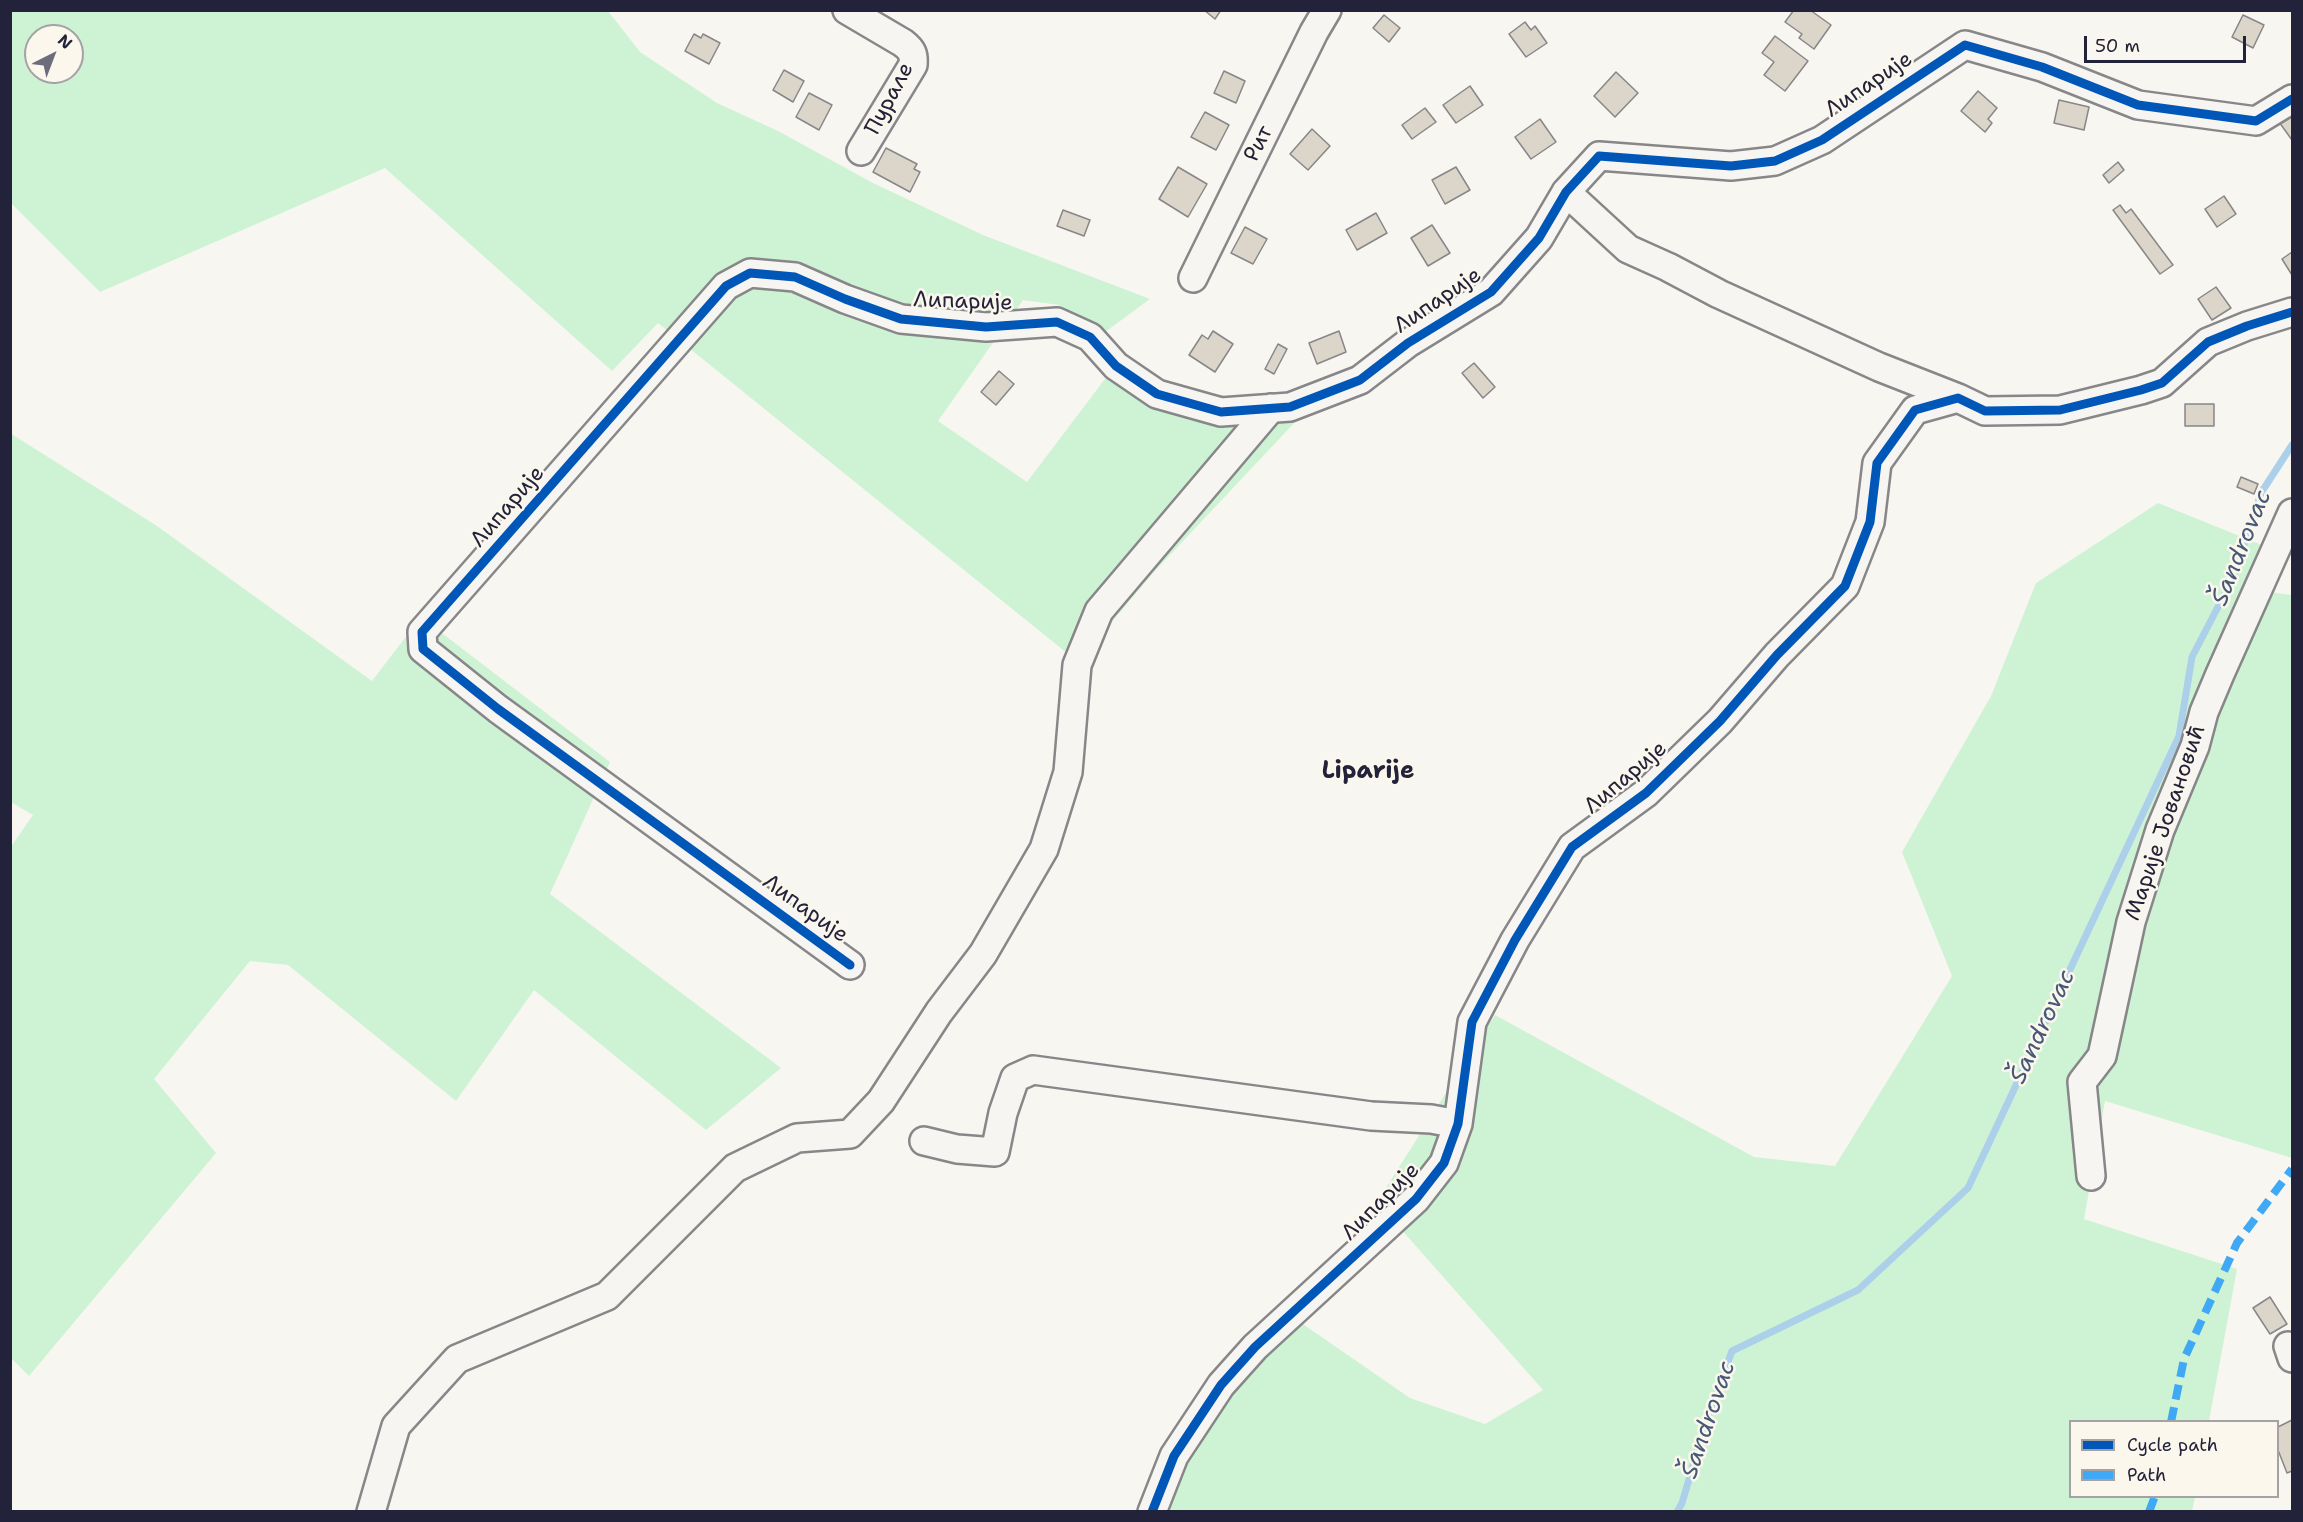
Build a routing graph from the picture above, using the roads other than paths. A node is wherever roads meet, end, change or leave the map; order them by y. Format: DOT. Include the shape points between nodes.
graph roads {
  1 [pos="847,10"];
  2 [pos="1328,10"];
  3 [pos="2292,99"];
  4 [pos="861,151"];
  5 [pos="1566,192"];
  6 [pos="1193,278"];
  7 [pos="2292,312"];
  8 [pos="1958,399"];
  9 [pos="1271,408"];
  10 [pos="2292,513"];
  11 [pos="850,964"];
  12 [pos="1458,1124"];
  13 [pos="924,1141"];
  14 [pos="2091,1176"];
  15 [pos="371,1512"];
  16 [pos="1152,1512"];
  1 -- 4 [label="street, Пурале" via="903,43 914,56 913,65"];
  2 -- 6 [label="street, Рит"];
  3 -- 5 [label="street, Липарије" via="2256,121 2138,105 2042,67 1965,45 1822,140 1775,161 1731,166 1599,156"];
  5 -- 8 [label="street" via="1628,249 1879,367"];
  5 -- 9 [label="street, Липарије" via="1539,238 1491,292 1408,344 1360,380 1290,407"];
  7 -- 8 [label="street" via="2208,342 2162,383 2141,390 2060,410 1985,411"];
  8 -- 12 [label="street, Липарије" via="1915,410 1877,463 1870,522 1845,586 1776,655 1720,721 1646,793 1572,847 1515,940 1472,1022"];
  9 -- 11 [label="street, Липарије" via="1221,412 1157,393 1116,366 1090,337 1057,322 986,327 901,319 795,277 750,273 726,286 422,632 423,649 498,709"];
  9 -- 15 [label="street" via="1099,610 1077,665 1068,772 1044,849 983,954 939,1012 881,1101 850,1134 797,1138 735,1168 607,1296 458,1359 396,1426"];
  10 -- 14 [label="street, Марије Јовановић" via="2208,702 2195,746 2160,830 2131,922 2102,1056 2082,1082"];
  12 -- 13 [label="street" via="1371,1116 1033,1070 1015,1078 995,1152"];
  12 -- 16 [label="street, Липарије" via="1444,1163 1416,1199 1255,1347 1221,1385 1174,1456"];
}
